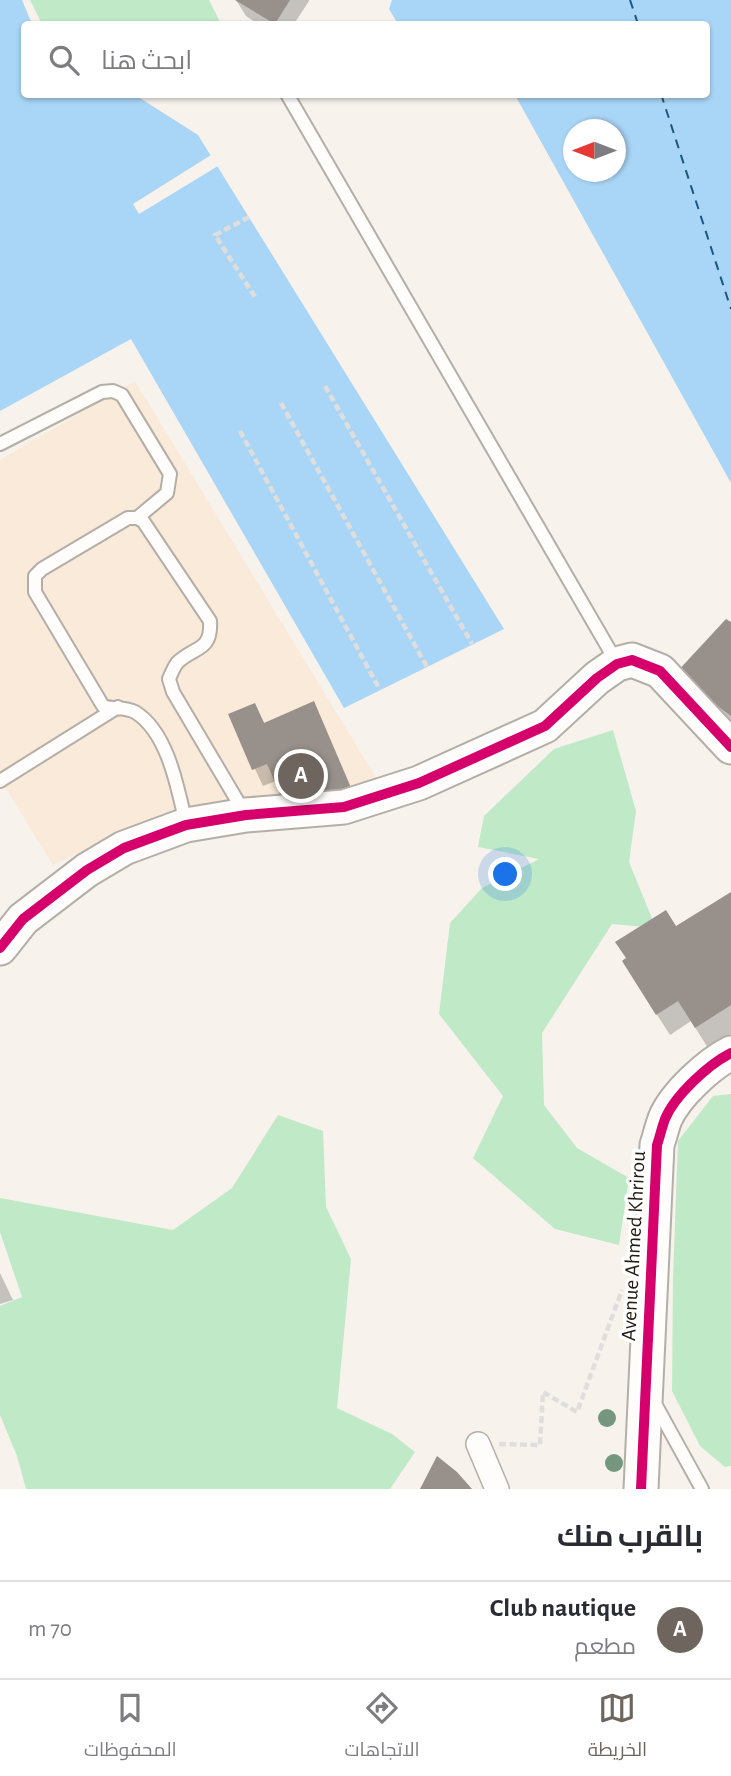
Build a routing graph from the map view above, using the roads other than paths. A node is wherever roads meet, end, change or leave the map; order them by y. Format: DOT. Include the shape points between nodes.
graph roads {
  1 [pos="289,98"];
  2 [pos="0,444"];
  3 [pos="137,518"];
  4 [pos="617,664"];
  5 [pos="118,707"];
  6 [pos="731,747"];
  7 [pos="0,781"];
  8 [pos="246,816"];
  9 [pos="186,825"];
  10 [pos="0,948"];
  11 [pos="731,1053"];
  12 [pos="645,1387"];
  13 [pos="478,1444"];
  14 [pos="497,1489"];
  15 [pos="641,1489"];
  16 [pos="702,1489"];
  1 -- 4 [label="lane"];
  2 -- 3 [label="lane" via="102,392 122,395 170,474 167,494"];
  3 -- 5 [label="lane" via="128,518 35,576 35,592 103,706"];
  3 -- 8 [label="lane" via="209,621 211,635 205,644 176,664 169,679"];
  4 -- 6 [label="street" via="632,660 660,671"];
  4 -- 8 [label="street" via="545,726 419,783 344,807"];
  5 -- 7 [label="lane"];
  5 -- 9 [label="lane" via="148,722 173,766"];
  8 -- 9 [label="street"];
  9 -- 10 [label="street" via="124,848 87,870 23,919"];
  11 -- 12 [label="street, Avenue Ahmed Khrirou" via="692,1082 666,1116 657,1145"];
  12 -- 15 [label="street, Avenue Ahmed Khrirou"];
  12 -- 16 [label="lane"];
  13 -- 14 [label="street"];
}
